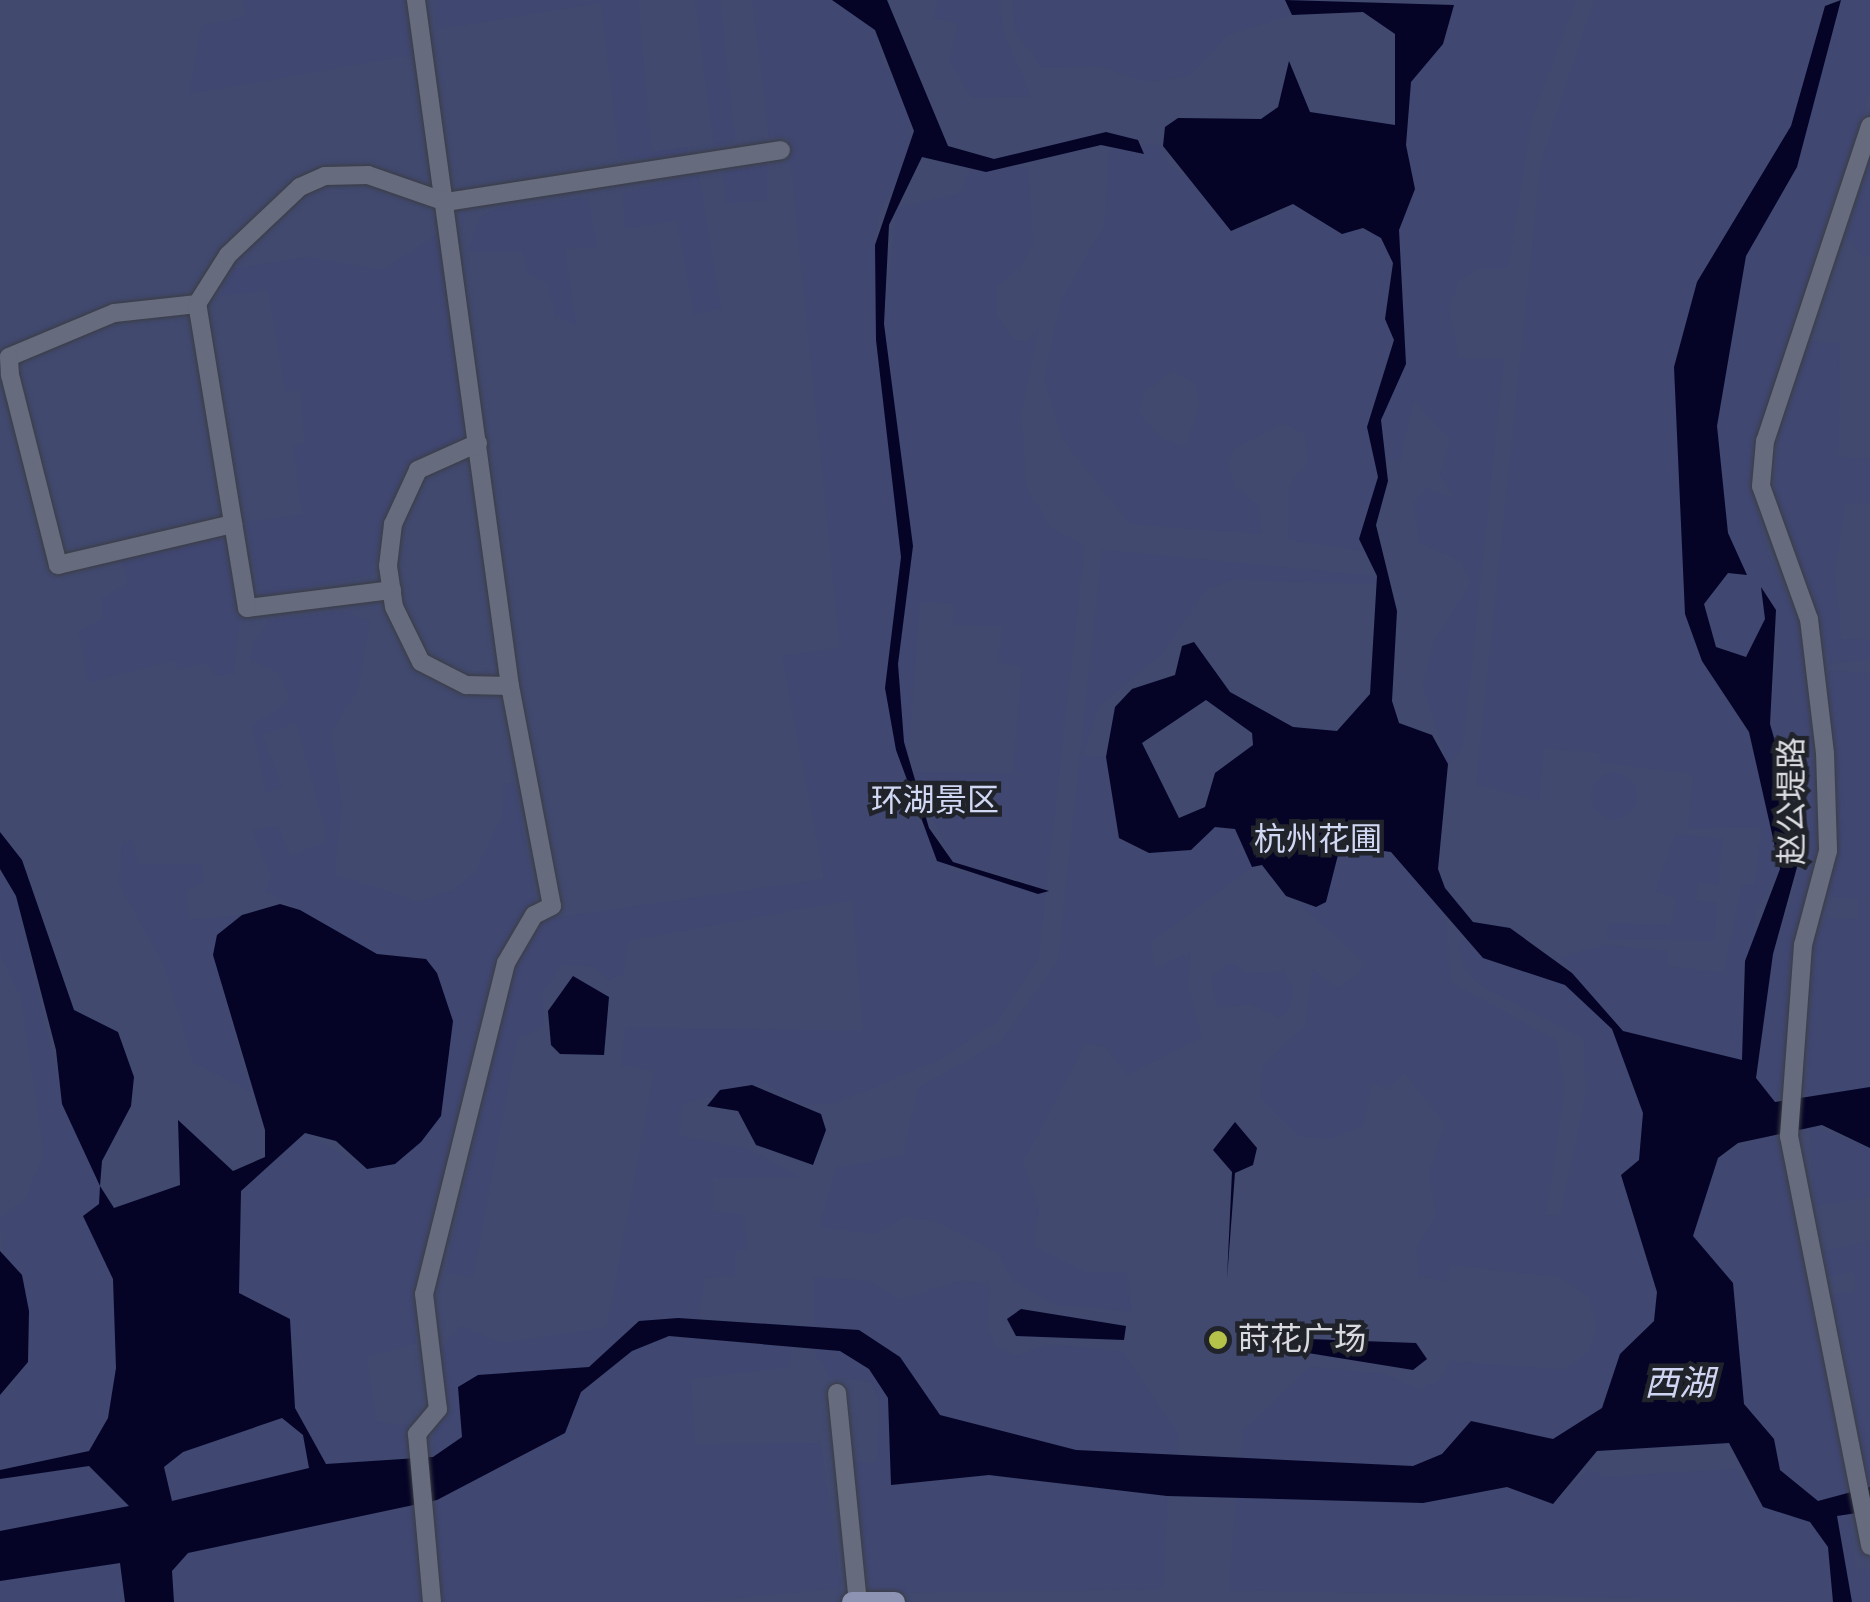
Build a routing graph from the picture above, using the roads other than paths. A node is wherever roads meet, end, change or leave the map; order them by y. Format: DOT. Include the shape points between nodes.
graph roads {
  1 [pos="416,0"];
  2 [pos="1870,126"];
  3 [pos="781,150"];
  4 [pos="446,202"];
  5 [pos="197,304"];
  6 [pos="478,444"];
  7 [pos="233,524"];
  8 [pos="392,590"];
  9 [pos="510,686"];
  10 [pos="837,1393"];
  11 [pos="1870,1546"];
  12 [pos="432,1602"];
  13 [pos="855,1602"];
  14 [pos="895,1602"];
  1 -- 4 [label="street"];
  2 -- 11 [label="street, 赵公堤路" via="1764,442 1762,486 1818,672 1828,851 1803,945 1788,1136"];
  3 -- 4 [label="street"];
  4 -- 5 [label="street" via="368,176 325,176 251,229"];
  4 -- 6 [label="street"];
  5 -- 7 [label="street"];
  5 -- 7 [label="street" via="114,314 9,358 10,376 58,566"];
  6 -- 8 [label="street" via="437,457 405,489 393,524"];
  6 -- 9 [label="street"];
  7 -- 8 [label="street" via="247,608"];
  8 -- 9 [label="street" via="421,662 466,685"];
  9 -- 12 [label="street" via="552,906 516,940 500,981 424,1294 438,1410 418,1434"];
  10 -- 13 [label="street"];
  13 -- 14 [label="main road"];
}
